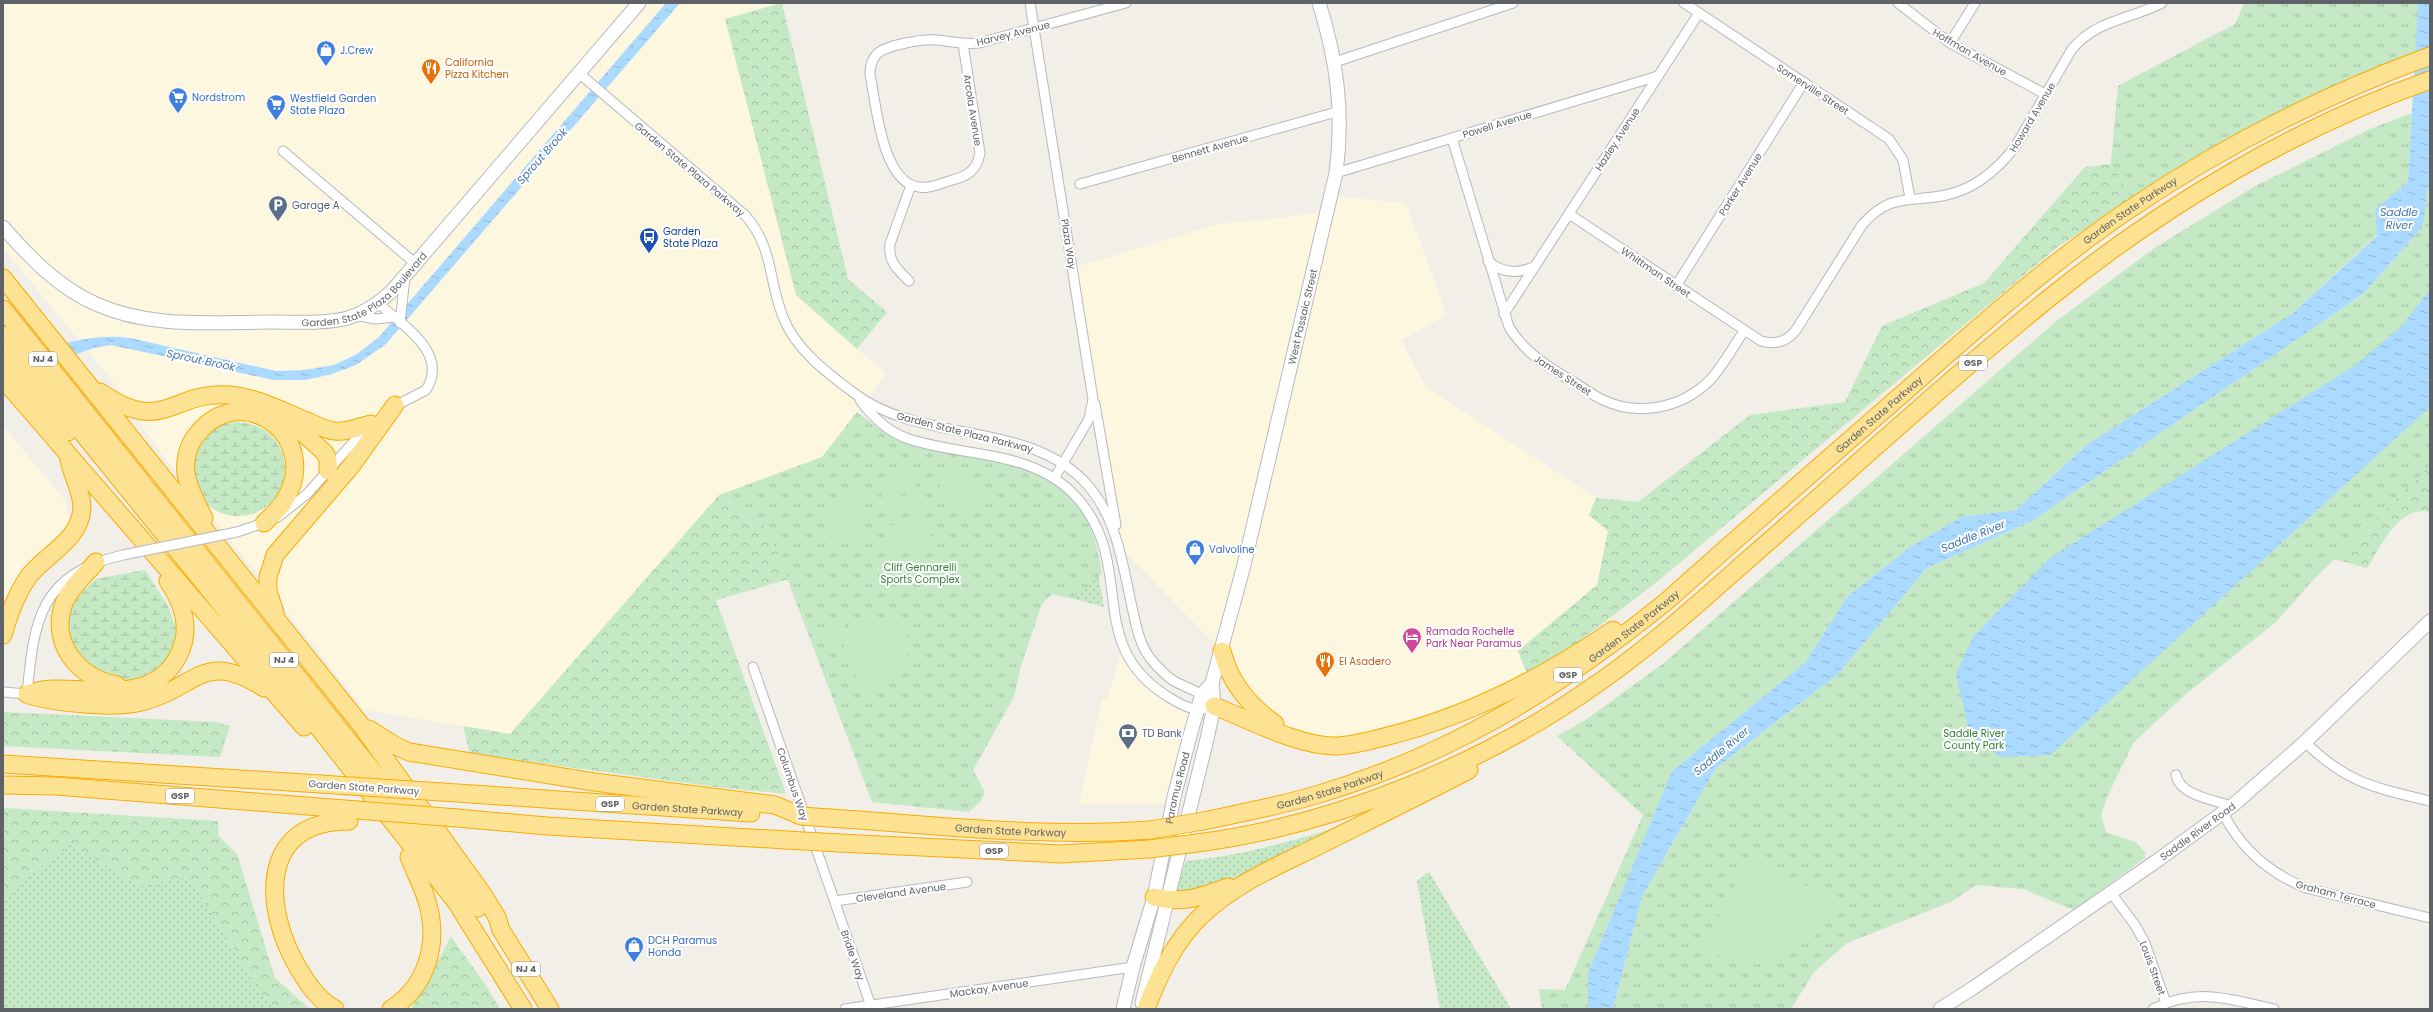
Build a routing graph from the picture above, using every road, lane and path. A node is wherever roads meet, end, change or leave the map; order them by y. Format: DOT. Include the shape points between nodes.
graph roads {
  1 [pos="639,3"];
  2 [pos="1030,3"];
  3 [pos="1126,3"];
  4 [pos="1319,3"];
  5 [pos="1513,3"];
  6 [pos="1684,3"];
  7 [pos="1898,3"];
  8 [pos="1975,3"];
  9 [pos="2162,3"];
  10 [pos="1699,13"];
  11 [pos="1034,28"];
  12 [pos="1950,43"];
  13 [pos="963,44"];
  14 [pos="2430,56"];
  15 [pos="1335,62"];
  16 [pos="580,74"];
  17 [pos="1658,76"];
  18 [pos="2430,80"];
  19 [pos="1804,82"];
  20 [pos="2045,94"];
  21 [pos="1340,111"];
  22 [pos="1452,138"];
  23 [pos="283,151"];
  24 [pos="1336,173"];
  25 [pos="1080,184"];
  26 [pos="911,186"];
  27 [pos="1910,198"];
  28 [pos="1569,214"];
  29 [pos="3,227"];
  30 [pos="1488,261"];
  31 [pos="416,264"];
  32 [pos="1535,266"];
  33 [pos="405,276"];
  34 [pos="3,278"];
  35 [pos="909,281"];
  36 [pos="1676,286"];
  37 [pos="378,302"];
  38 [pos="3,309"];
  39 [pos="1504,314"];
  40 [pos="355,315"];
  41 [pos="397,320"];
  42 [pos="1744,331"];
  43 [pos="11,332"];
  44 [pos="3,359"];
  45 [pos="3,379"];
  46 [pos="84,380"];
  47 [pos="1092,383"];
  48 [pos="855,394"];
  49 [pos="45,396"];
  50 [pos="396,405"];
  51 [pos="276,409"];
  52 [pos="371,424"];
  53 [pos="960,432"];
  54 [pos="957,448"];
  55 [pos="68,456"];
  56 [pos="1063,464"];
  57 [pos="328,471"];
  58 [pos="1055,477"];
  59 [pos="264,524"];
  60 [pos="1746,530"];
  61 [pos="139,536"];
  62 [pos="1119,546"];
  63 [pos="220,550"];
  64 [pos="96,562"];
  65 [pos="276,618"];
  66 [pos="2430,621"];
  67 [pos="1228,629"];
  68 [pos="3,635"];
  69 [pos="1222,651"];
  70 [pos="753,667"];
  71 [pos="1597,684"];
  72 [pos="142,686"];
  73 [pos="3,692"];
  74 [pos="27,694"];
  75 [pos="280,698"];
  76 [pos="1208,700"];
  77 [pos="1197,710"];
  78 [pos="361,725"];
  79 [pos="1293,737"];
  80 [pos="2305,742"];
  81 [pos="3,764"];
  82 [pos="2176,775"];
  83 [pos="3,785"];
  84 [pos="2430,801"];
  85 [pos="2228,809"];
  86 [pos="776,810"];
  87 [pos="353,815"];
  88 [pos="409,857"];
  89 [pos="1267,872"];
  90 [pos="968,882"];
  91 [pos="2111,893"];
  92 [pos="1161,898"];
  93 [pos="835,901"];
  94 [pos="2430,918"];
  95 [pos="501,930"];
  96 [pos="478,938"];
  97 [pos="1132,967"];
  98 [pos="2166,1004"];
  99 [pos="871,1007"];
  100 [pos="336,1009"];
  101 [pos="391,1009"];
  102 [pos="523,1009"];
  103 [pos="550,1009"];
  104 [pos="845,1009"];
  105 [pos="1123,1009"];
  106 [pos="1141,1009"];
  107 [pos="1146,1009"];
  108 [pos="1940,1009"];
  109 [pos="2153,1009"];
  110 [pos="2274,1009"];
  1 -- 16 [label="street, Garden State Plaza Boulevard"];
  2 -- 11 [label="street, Plaza Way"];
  3 -- 11 [label="street, Harvey Avenue"];
  4 -- 15 [label="street, West Passaic Street"];
  5 -- 15 [label="street"];
  6 -- 10 [label="street, Somerville Street"];
  7 -- 12 [label="street, Hoffman Avenue"];
  8 -- 12 [label="street"];
  9 -- 20 [label="street, Howard Avenue" via="2090,31 2072,50"];
  10 -- 17 [label="street, Hazley Avenue"];
  10 -- 19 [label="street, Somerville Street"];
  11 -- 13 [label="street, Harvey Avenue" via="979,43"];
  11 -- 47 [label="street, Plaza Way"];
  12 -- 20 [label="street, Hoffman Avenue"];
  13 -- 26 [label="street, Arcola Avenue" via="980,153 978,161 975,168 964,177 928,187"];
  13 -- 26 [label="street, Harvey Avenue" via="937,40 917,41 883,50 872,60 870,74 888,158 899,177"];
  14 -- 60 [label="highway, Garden State Parkway / GSP" via="2262,131 2172,181 2127,211 2004,305"];
  15 -- 21 [label="street, West Passaic Street"];
  16 -- 31 [label="street, Garden State Plaza Boulevard"];
  16 -- 48 [label="street, Garden State Plaza Parkway" via="734,205 755,227 762,239 782,316 789,331 813,359"];
  17 -- 22 [label="street, Powell Avenue"];
  17 -- 28 [label="street, Hazley Avenue"];
  18 -- 71 [label="highway, GSP" via="2387,96 2282,146 2223,178 2137,232 2094,263 2015,326 1678,621"];
  19 -- 27 [label="street, Somerville Street" via="1889,140 1903,160"];
  19 -- 36 [label="street, Parker Avenue"];
  20 -- 27 [label="street, Howard Avenue" via="2014,146 1993,171 1972,185 1948,195"];
  21 -- 24 [label="street, West Passaic Street"];
  21 -- 25 [label="street, Bennett Avenue"];
  22 -- 24 [label="street, Powell Avenue"];
  22 -- 30 [label="street, James Street"];
  23 -- 31 [label="street"];
  24 -- 67 [label="street, West Passaic Street"];
  26 -- 35 [label="street" via="889,253 892,263"];
  27 -- 42 [label="street, Howard Avenue" via="1891,202 1880,208 1862,225 1792,335 1778,343 1770,344"];
  28 -- 32 [label="street, Hazley Avenue"];
  28 -- 36 [label="street, Whittman Street"];
  29 -- 40 [label="street, Garden State Plaza Boulevard" via="59,281 95,303 122,314 167,323 319,321"];
  30 -- 32 [label="street" via="1503,270 1514,272"];
  30 -- 39 [label="street, James Street"];
  31 -- 33 [label="street, Garden State Plaza Boulevard"];
  32 -- 39 [label="street, Hazley Avenue"];
  33 -- 37 [label="street, Garden State Plaza Boulevard"];
  33 -- 41 [label="street"];
  34 -- 46 [label="highway"];
  36 -- 42 [label="street, Whittman Street"];
  37 -- 40 [label="street, Garden State Plaza Boulevard"];
  37 -- 41 [label="street"];
  38 -- 43 [label="highway, NJ 4"];
  39 -- 42 [label="street, James Street" via="1517,340 1539,360 1600,399 1630,408 1660,407 1676,403 1694,393 1710,380"];
  40 -- 41 [label="street"];
  41 -- 50 [label="street" via="429,352 432,375 426,390"];
  43 -- 49 [label="highway, NJ 4"];
  44 -- 49 [label="highway"];
  45 -- 49 [label="highway"];
  46 -- 51 [label="highway" via="114,402 144,413 162,411 210,396 227,395 242,397"];
  46 -- 63 [label="highway"];
  47 -- 56 [label="street, Plaza Way" via="1093,399 1089,419"];
  47 -- 62 [label="street"];
  48 -- 53 [label="street, Garden State Plaza Parkway" via="892,414"];
  48 -- 54 [label="street, Garden State Plaza Parkway" via="872,415 905,437"];
  49 -- 55 [label="highway"];
  49 -- 95 [label="highway, NJ 4" via="436,850 489,923"];
  49 -- 96 [label="highway, NJ 4" via="82,447 105,462 400,829 456,902"];
  50 -- 52 [label="street"];
  50 -- 65 [label="highway" via="352,465 275,555 268,577 268,591"];
  51 -- 52 [label="highway" via="336,431"];
  51 -- 57 [label="highway" via="325,453"];
  52 -- 57 [label="street"];
  53 -- 54 [label="street"];
  53 -- 56 [label="street, Garden State Plaza Parkway" via="1040,451"];
  54 -- 58 [label="street, Garden State Plaza Parkway" via="1021,463"];
  55 -- 61 [label="highway"];
  55 -- 68 [label="highway" via="82,502 78,524 67,542 38,566 24,584"];
  56 -- 58 [label="street, Plaza Way"];
  56 -- 62 [label="street, Garden State Plaza Parkway" via="1097,495 1109,516"];
  57 -- 59 [label="street" via="293,507"];
  58 -- 77 [label="street, Garden State Plaza Parkway" via="1088,511 1100,532 1114,614 1129,661 1153,688 1172,700"];
  59 -- 63 [label="highway" via="290,492 296,468 293,449 283,432 259,415 250,412 230,413 216,418 204,426 192,442 187,454 185,472 192,495"];
  59 -- 64 [label="street, bridge"];
  60 -- 79 [label="highway" via="1590,645 1551,669 1485,703 1408,731 1362,742 1335,746 1313,744"];
  60 -- 86 [label="highway, Garden State Parkway / GSP, bridge" via="1629,631 1547,690 1503,717 1412,761 1364,779 1267,808 1150,830 1108,833 801,816"];
  61 -- 72 [label="highway" via="177,596 185,625 184,643 177,658 166,672"];
  61 -- 75 [label="highway"];
  62 -- 76 [label="street, Garden State Plaza Parkway" via="1140,641 1149,657 1173,680"];
  63 -- 65 [label="highway"];
  64 -- 72 [label="highway" via="73,587 64,604 60,625 64,646 76,665 94,679 114,685"];
  64 -- 74 [label="street" via="64,581 43,608 33,640"];
  65 -- 78 [label="highway"];
  66 -- 80 [label="street, Saddle River Road"];
  67 -- 69 [label="street, Paramus Road"];
  69 -- 76 [label="street, Paramus Road"];
  69 -- 79 [label="highway" via="1229,673 1245,698"];
  70 -- 93 [label="street, Columbus Way"];
  71 -- 87 [label="highway, GSP, bridge" via="1502,742 1462,762 1371,800 1272,829 1197,844 1054,854 547,826 379,811"];
  71 -- 89 [label="highway" via="1553,719 1502,753"];
  72 -- 74 [label="highway" via="116,692 50,689"];
  73 -- 74 [label="street"];
  74 -- 75 [label="highway" via="48,701 136,704 155,698 202,673 225,670 248,678"];
  75 -- 88 [label="highway"];
  76 -- 77 [label="street, Paramus Road"];
  76 -- 79 [label="highway"];
  76 -- 92 [label="street, Paramus Road"];
  77 -- 92 [label="street, Paramus Road" via="1174,797"];
  78 -- 86 [label="highway" via="409,752"];
  78 -- 95 [label="highway" via="482,893 497,917"];
  80 -- 84 [label="street" via="2322,759 2352,779"];
  80 -- 85 [label="street, Saddle River Road"];
  81 -- 86 [label="highway, Garden State Parkway / GSP, bridge"];
  82 -- 85 [label="street" via="2179,783 2195,794"];
  83 -- 87 [label="highway, GSP" via="56,786"];
  85 -- 91 [label="street, Saddle River Road"];
  85 -- 94 [label="street, Graham Terrace" via="2238,838 2250,853 2276,874 2306,888"];
  87 -- 100 [label="highway" via="318,824 302,832 284,854 275,884 277,917 292,956 314,991"];
  88 -- 96 [label="highway"];
  88 -- 101 [label="highway" via="428,904 433,929 432,942 430,956 420,979 406,997"];
  89 -- 92 [label="highway" via="1206,896 1179,901"];
  89 -- 107 [label="highway" via="1221,898 1200,916 1170,955"];
  90 -- 93 [label="street, Cleveland Avenue"];
  91 -- 98 [label="street, Louis Street" via="2145,943"];
  91 -- 108 [label="street, Saddle River Road"];
  92 -- 97 [label="street"];
  92 -- 106 [label="street"];
  93 -- 99 [label="street, Bridle Way"];
  95 -- 103 [label="highway, NJ 4"];
  96 -- 102 [label="highway, NJ 4"];
  97 -- 99 [label="street, Mackay Avenue"];
  97 -- 105 [label="street"];
  98 -- 109 [label="street"];
  98 -- 110 [label="street" via="2199,996 2217,996"];
  99 -- 104 [label="street, Mackay Avenue"];
}
